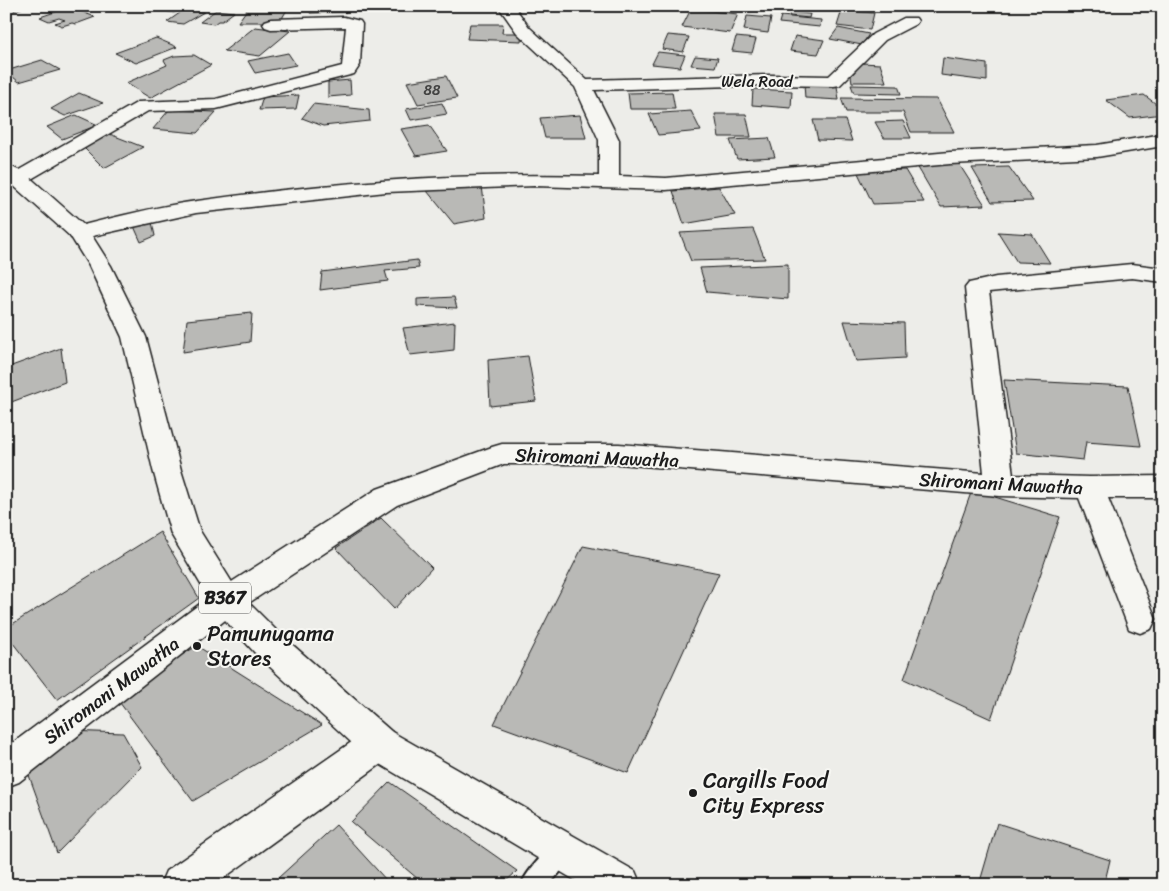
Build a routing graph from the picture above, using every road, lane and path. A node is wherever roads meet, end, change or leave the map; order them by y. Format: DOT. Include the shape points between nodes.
graph roads {
  1 [pos="506,6"];
  2 [pos="910,20"];
  3 [pos="271,24"];
  4 [pos="583,84"];
  5 [pos="1163,140"];
  6 [pos="13,174"];
  7 [pos="609,182"];
  8 [pos="79,233"];
  9 [pos="1163,275"];
  10 [pos="1000,485"];
  11 [pos="1163,487"];
  12 [pos="1090,488"];
  13 [pos="227,602"];
  14 [pos="1140,619"];
  15 [pos="379,744"];
  16 [pos="6,770"];
  17 [pos="563,851"];
  18 [pos="180,885"];
  19 [pos="534,885"];
  20 [pos="621,885"];
  1 -- 4 [label="street" via="523,30"];
  2 -- 4 [label="street, Wela Road" via="879,37 834,82 770,80"];
  3 -- 6 [label="street" via="354,24 351,65 348,70 216,104 144,106"];
  4 -- 7 [label="street" via="609,140"];
  5 -- 7 [label="street" via="1097,151 950,158 666,184"];
  6 -- 8 [label="street, B367"];
  7 -- 8 [label="street" via="535,180 386,186 196,207"];
  8 -- 13 [label="street, B367" via="100,266 134,337 186,534"];
  9 -- 10 [label="street" via="1132,271 978,288"];
  10 -- 12 [label="street, Shiromani Mawatha"];
  10 -- 13 [label="street, Shiromani Mawatha" via="619,454 502,454 387,497"];
  11 -- 12 [label="street, Shiromani Mawatha"];
  12 -- 14 [label="street"];
  13 -- 15 [label="street, B367" via="267,643"];
  13 -- 16 [label="street, Shiromani Mawatha"];
  15 -- 17 [label="street, B367"];
  15 -- 18 [label="street"];
  17 -- 19 [label="lane"];
  17 -- 20 [label="street, B367"];
}
